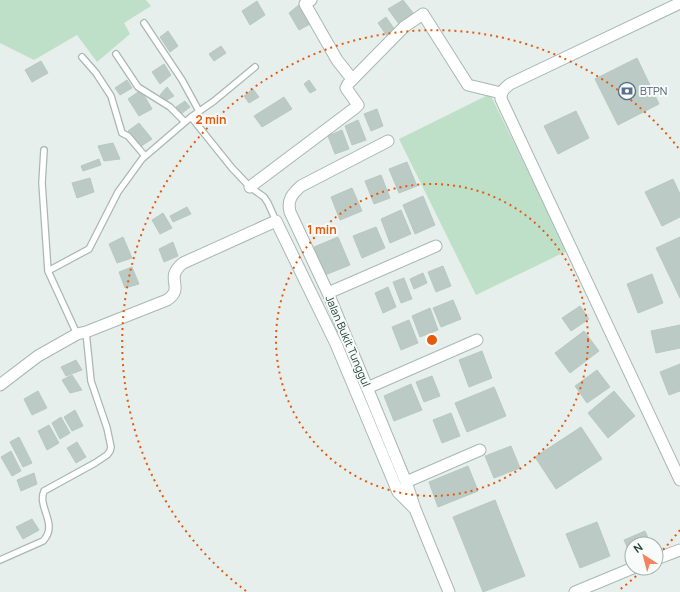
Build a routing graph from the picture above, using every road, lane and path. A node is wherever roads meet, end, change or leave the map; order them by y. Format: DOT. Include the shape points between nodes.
graph roads {
  1 [pos="311,0"];
  2 [pos="680,3"];
  3 [pos="144,23"];
  4 [pos="116,54"];
  5 [pos="82,57"];
  6 [pos="256,67"];
  7 [pos="352,79"];
  8 [pos="501,93"];
  9 [pos="199,111"];
  10 [pos="191,117"];
  11 [pos="185,122"];
  12 [pos="388,141"];
  13 [pos="44,150"];
  14 [pos="145,156"];
  15 [pos="250,187"];
  16 [pos="276,222"];
  17 [pos="436,246"];
  18 [pos="48,271"];
  19 [pos="328,293"];
  20 [pos="82,333"];
  21 [pos="477,340"];
  22 [pos="0,385"];
  23 [pos="367,388"];
  24 [pos="480,450"];
  25 [pos="680,480"];
  26 [pos="406,482"];
  27 [pos="415,509"];
  28 [pos="680,550"];
  29 [pos="664,556"];
  30 [pos="0,560"];
  31 [pos="624,572"];
  32 [pos="449,592"];
  33 [pos="576,592"];
  1 -- 7 [label="street" via="305,4 337,60"];
  2 -- 8 [label="street" via="510,84"];
  3 -- 9 [label="lane" via="182,80"];
  4 -- 11 [label="lane" via="138,87 170,107"];
  5 -- 14 [label="lane" via="96,72 111,96 122,133 128,136"];
  6 -- 9 [label="lane"];
  7 -- 8 [label="street" via="404,27 423,14 468,85"];
  7 -- 15 [label="street" via="346,88 358,105"];
  8 -- 25 [label="street" via="501,99"];
  9 -- 10 [label="lane"];
  10 -- 11 [label="lane"];
  10 -- 15 [label="lane" via="226,162"];
  11 -- 14 [label="lane"];
  12 -- 19 [label="street, Jalan Bukit Tunggul" via="301,186 290,198 290,212"];
  13 -- 18 [label="lane" via="42,183"];
  14 -- 18 [label="lane" via="118,192 89,249"];
  15 -- 16 [label="lane" via="264,197"];
  16 -- 20 [label="street" via="183,263 175,272 175,292 167,300"];
  16 -- 27 [label="street" via="336,344 398,492"];
  17 -- 19 [label="street"];
  18 -- 20 [label="lane"];
  19 -- 23 [label="street, Jalan Bukit Tunggul"];
  20 -- 22 [label="street" via="38,356"];
  20 -- 30 [label="lane" via="91,381 111,446 110,451 95,463 44,491 42,498 49,525 47,536 43,541"];
  21 -- 23 [label="street"];
  23 -- 26 [label="street, Jalan Bukit Tunggul"];
  24 -- 26 [label="street"];
  26 -- 27 [label="street, Jalan Bukit Tunggul"];
  27 -- 32 [label="street, Jalan Bukit Tunggul"];
  28 -- 29 [label="street"];
  31 -- 33 [label="street"];
}
